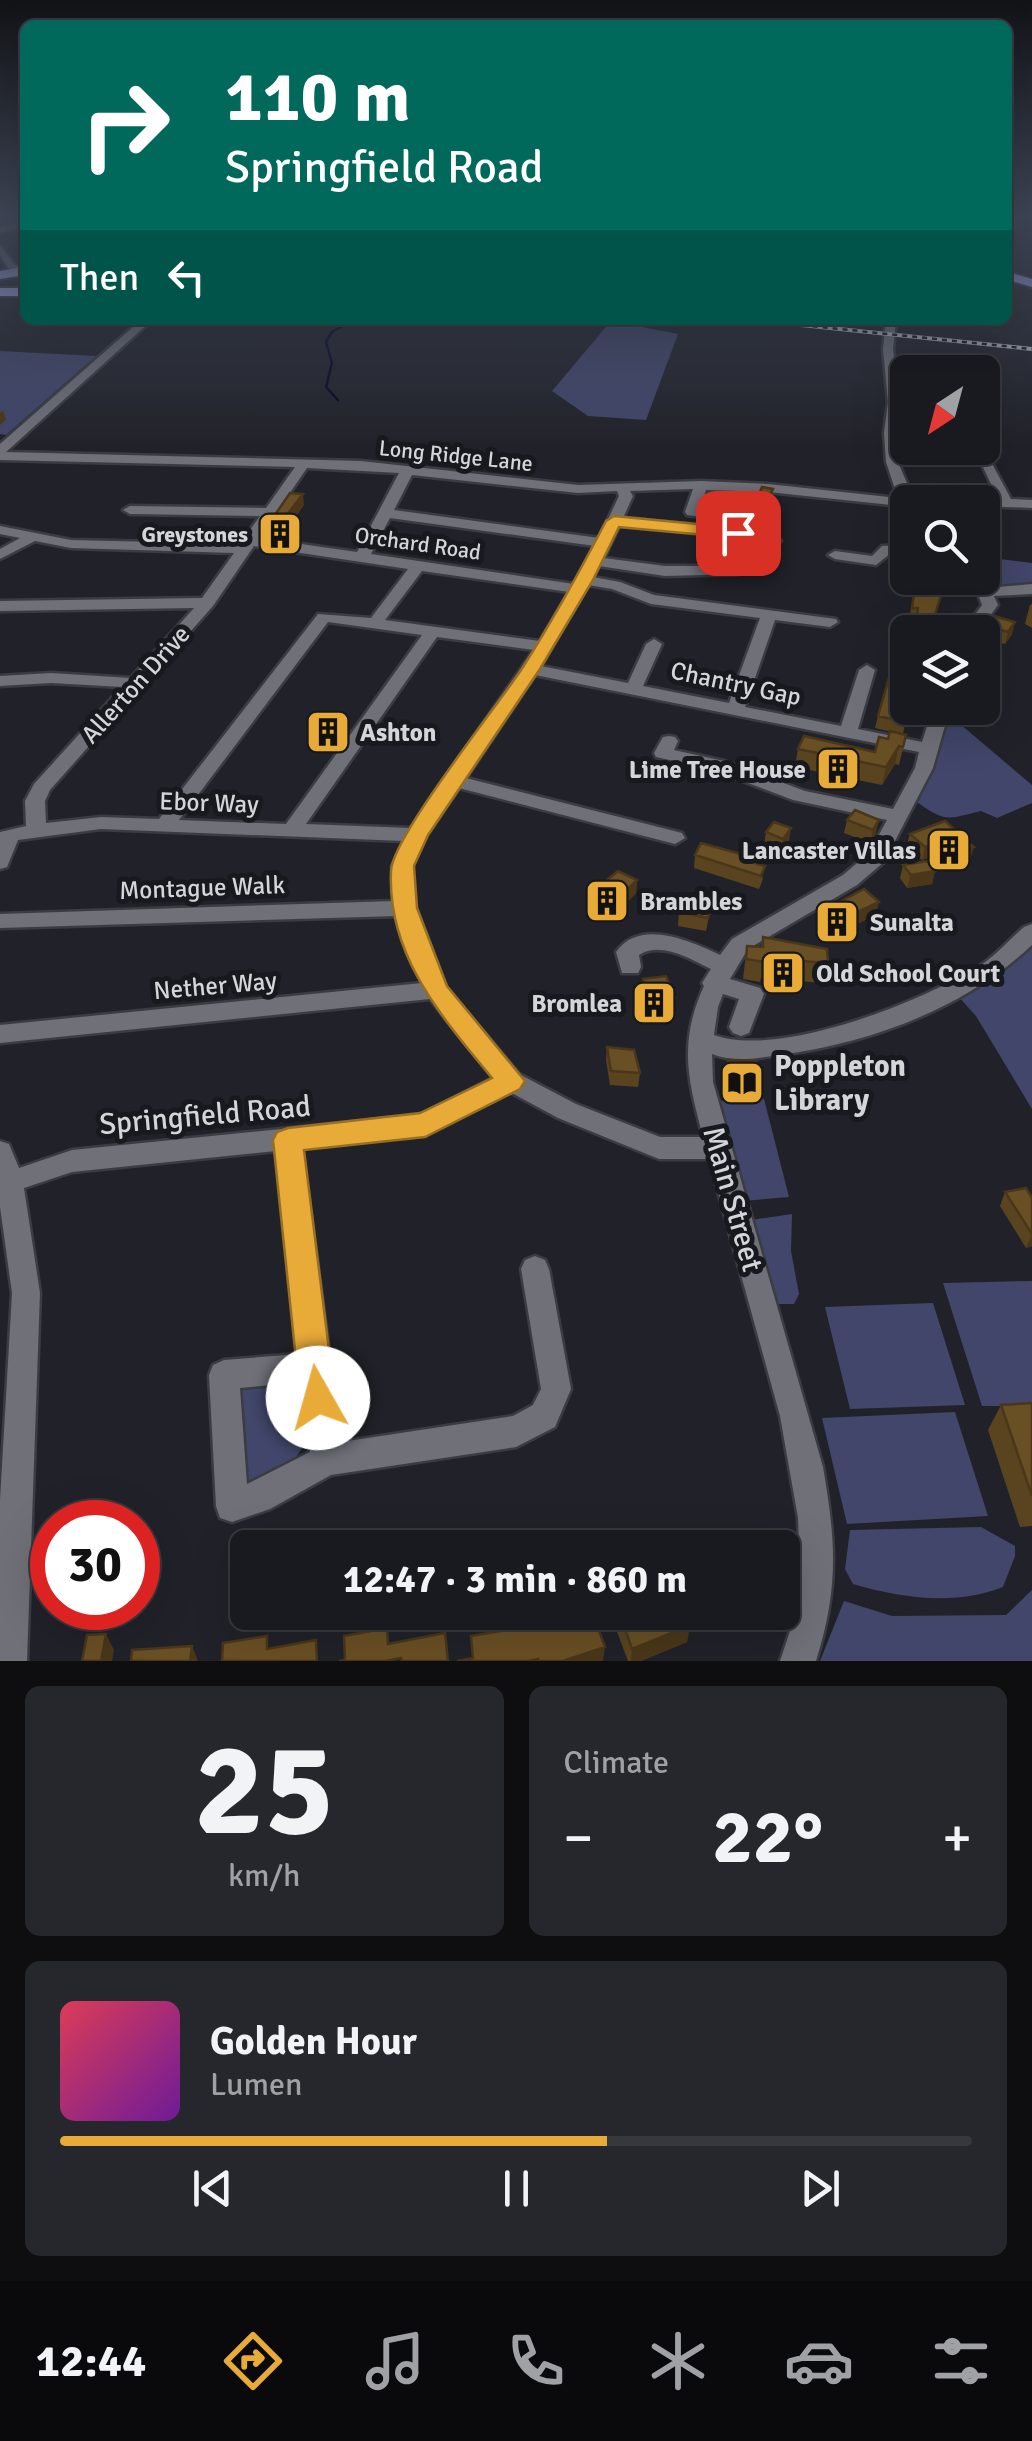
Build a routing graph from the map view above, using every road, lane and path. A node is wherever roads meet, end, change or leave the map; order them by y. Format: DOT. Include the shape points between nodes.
graph roads {
  1 [pos="142,325"];
  2 [pos="891,325"];
  3 [pos="0,454"];
  4 [pos="304,464"];
  5 [pos="988,465"];
  6 [pos="408,469"];
  7 [pos="702,485"];
  8 [pos="900,485"];
  9 [pos="622,489"];
  10 [pos="890,502"];
  11 [pos="1000,502"];
  12 [pos="1006,502"];
  13 [pos="1032,504"];
  14 [pos="130,510"];
  15 [pos="268,512"];
  16 [pos="387,513"];
  17 [pos="742,518"];
  18 [pos="614,521"];
  19 [pos="0,530"];
  20 [pos="34,536"];
  21 [pos="774,541"];
  22 [pos="248,545"];
  23 [pos="890,549"];
  24 [pos="0,555"];
  25 [pos="835,555"];
  26 [pos="362,557"];
  27 [pos="418,566"];
  28 [pos="590,568"];
  29 [pos="740,570"];
  30 [pos="1026,591"];
  31 [pos="207,603"];
  32 [pos="0,606"];
  33 [pos="981,612"];
  34 [pos="769,614"];
  35 [pos="376,622"];
  36 [pos="830,622"];
  37 [pos="434,630"];
  38 [pos="654,644"];
  39 [pos="544,646"];
  40 [pos="531,669"];
  41 [pos="868,670"];
  42 [pos="0,681"];
  43 [pos="136,683"];
  44 [pos="634,688"];
  45 [pos="736,708"];
  46 [pos="936,725"];
  47 [pos="848,734"];
  48 [pos="669,742"];
  49 [pos="930,749"];
  50 [pos="454,781"];
  51 [pos="898,816"];
  52 [pos="164,826"];
  53 [pos="36,830"];
  54 [pos="292,830"];
  55 [pos="417,835"];
  56 [pos="5,837"];
  57 [pos="676,838"];
  58 [pos="0,862"];
  59 [pos="405,908"];
  60 [pos="0,921"];
  61 [pos="1032,932"];
  62 [pos="630,968"];
  63 [pos="719,975"];
  64 [pos="436,990"];
  65 [pos="741,1027"];
  66 [pos="0,1034"];
  67 [pos="701,1040"];
  68 [pos="510,1081"];
  69 [pos="288,1140"];
  70 [pos="718,1148"];
  71 [pos="0,1152"];
  72 [pos="10,1182"];
  73 [pos="535,1269"];
  74 [pos="313,1367"];
  75 [pos="327,1460"];
  76 [pos="8,1661"];
  77 [pos="798,1661"];
  1 -- 3 [label="street"];
  2 -- 8 [label="street" via="892,462"];
  3 -- 4 [label="street, Long Ridge Lane"];
  4 -- 6 [label="street, Long Ridge Lane"];
  4 -- 15 [label="street, Allerton Drive"];
  5 -- 12 [label="street"];
  6 -- 9 [label="street, Long Ridge Lane"];
  6 -- 16 [label="street"];
  7 -- 9 [label="street, Long Ridge Lane"];
  7 -- 10 [label="street, Long Ridge Lane"];
  7 -- 17 [label="street" via="692,512"];
  9 -- 18 [label="street" via="626,496"];
  11 -- 12 [label="street"];
  12 -- 13 [label="street"];
  14 -- 15 [label="street"];
  15 -- 22 [label="street, Allerton Drive"];
  16 -- 26 [label="street"];
  16 -- 28 [label="street"];
  18 -- 21 [label="street"];
  18 -- 28 [label="street"];
  19 -- 20 [label="street, Orchard Road"];
  20 -- 22 [label="street, Orchard Road" via="71,544"];
  20 -- 24 [label="street"];
  22 -- 26 [label="street, Orchard Road"];
  22 -- 31 [label="street, Allerton Drive"];
  23 -- 25 [label="street" via="876,561"];
  26 -- 27 [label="street, Orchard Road"];
  27 -- 28 [label="street, Orchard Road"];
  27 -- 35 [label="street"];
  28 -- 29 [label="street"];
  28 -- 34 [label="street" via="651,599"];
  28 -- 39 [label="street"];
  30 -- 33 [label="street"];
  31 -- 32 [label="street"];
  31 -- 43 [label="street, Allerton Drive"];
  34 -- 36 [label="street"];
  34 -- 45 [label="street"];
  35 -- 37 [label="street"];
  35 -- 52 [label="street" via="324,617"];
  37 -- 39 [label="street"];
  37 -- 54 [label="street"];
  38 -- 44 [label="street"];
  39 -- 40 [label="street"];
  40 -- 44 [label="street, Chantry Gap"];
  40 -- 50 [label="street"];
  41 -- 47 [label="street"];
  42 -- 43 [label="street"];
  43 -- 53 [label="street, Allerton Drive" via="41,788"];
  44 -- 45 [label="street, Chantry Gap"];
  45 -- 47 [label="street, Chantry Gap"];
  46 -- 49 [label="street"];
  47 -- 49 [label="street, Chantry Gap"];
  48 -- 51 [label="street" via="663,753 800,796"];
  49 -- 51 [label="street"];
  50 -- 55 [label="street"];
  50 -- 57 [label="street"];
  51 -- 63 [label="street" via="877,857 740,944"];
  52 -- 53 [label="street, Ebor Way"];
  52 -- 54 [label="street, Ebor Way"];
  53 -- 56 [label="street, Ebor Way"];
  54 -- 55 [label="street, Ebor Way"];
  55 -- 59 [label="street" via="402,866"];
  56 -- 58 [label="street"];
  59 -- 60 [label="street, Montague Walk"];
  59 -- 64 [label="street"];
  61 -- 67 [label="street" via="992,968 886,1022 823,1040 733,1052"];
  62 -- 63 [label="street" via="627,952 648,942 682,948"];
  63 -- 65 [label="street" via="761,993"];
  63 -- 67 [label="street, Main Street"];
  64 -- 66 [label="street, Nether Way"];
  64 -- 68 [label="street"];
  67 -- 70 [label="street, Main Street" via="699,1073"];
  68 -- 69 [label="street, Springfield Road" via="425,1125"];
  68 -- 70 [label="street" via="659,1148"];
  69 -- 72 [label="street, Springfield Road" via="72,1160"];
  69 -- 74 [label="street"];
  70 -- 77 [label="street, Main Street" via="800,1434 815,1524 818,1580"];
  71 -- 72 [label="street"];
  72 -- 76 [label="street" via="26,1294"];
  73 -- 75 [label="street" via="556,1388 544,1416 516,1431"];
  74 -- 75 [label="street"];
  74 -- 75 [label="street" via="224,1375 232,1506"];
}
